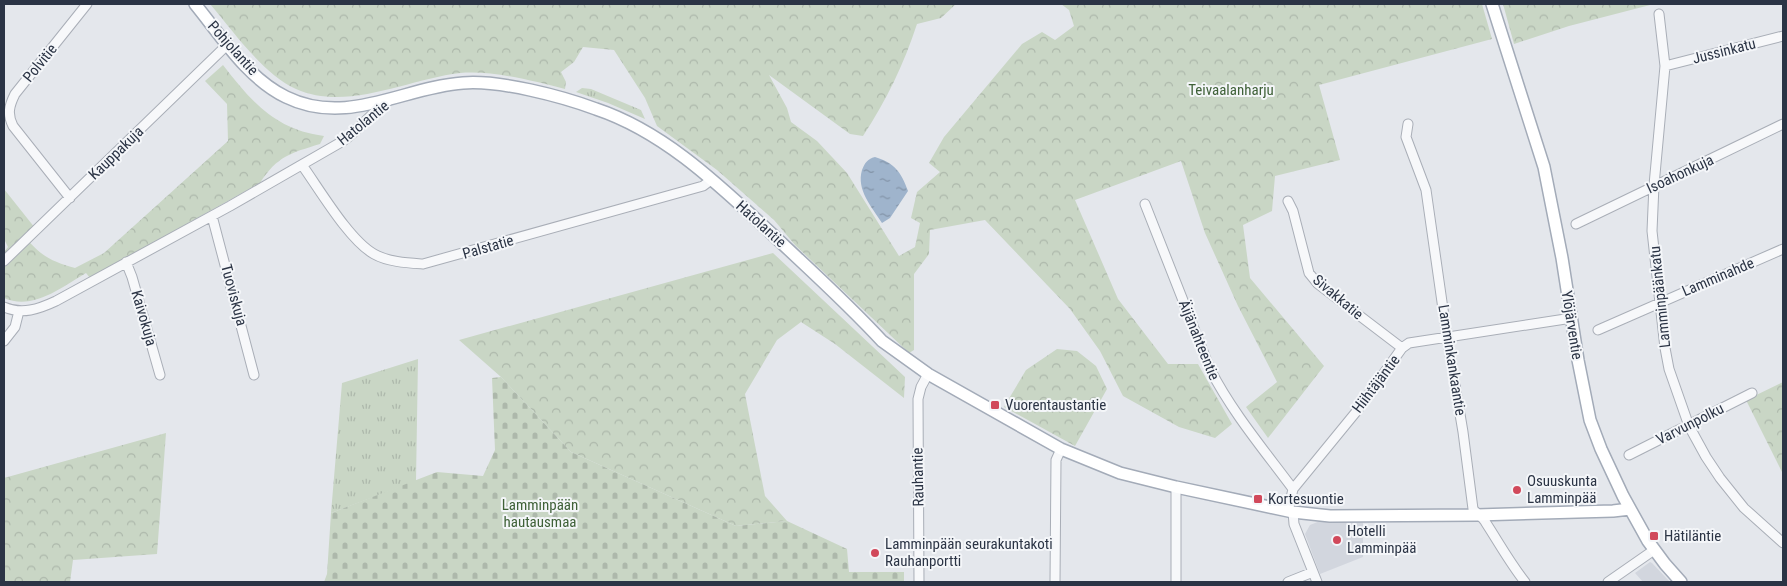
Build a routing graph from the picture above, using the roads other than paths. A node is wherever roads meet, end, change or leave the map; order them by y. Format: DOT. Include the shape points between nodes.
graph roads {
  1 [pos="88,4"];
  2 [pos="195,4"];
  3 [pos="1492,4"];
  4 [pos="1659,14"];
  5 [pos="1783,36"];
  6 [pos="228,45"];
  7 [pos="1665,66"];
  8 [pos="390,100"];
  9 [pos="1408,124"];
  10 [pos="1783,124"];
  11 [pos="302,165"];
  12 [pos="711,180"];
  13 [pos="1654,185"];
  14 [pos="70,198"];
  15 [pos="1288,201"];
  16 [pos="1145,204"];
  17 [pos="212,216"];
  18 [pos="1576,224"];
  19 [pos="1783,249"];
  20 [pos="4,261"];
  21 [pos="126,262"];
  22 [pos="1659,302"];
  23 [pos="4,307"];
  24 [pos="19,311"];
  25 [pos="1572,318"];
  26 [pos="1598,330"];
  27 [pos="1447,337"];
  28 [pos="4,341"];
  29 [pos="1402,348"];
  30 [pos="928,374"];
  31 [pos="160,375"];
  32 [pos="254,375"];
  33 [pos="1752,393"];
  34 [pos="1689,426"];
  35 [pos="1061,449"];
  36 [pos="1629,455"];
  37 [pos="1176,486"];
  38 [pos="1293,489"];
  39 [pos="1630,509"];
  40 [pos="1291,511"];
  41 [pos="1477,515"];
  42 [pos="1783,543"];
  43 [pos="1654,550"];
  44 [pos="1312,572"];
  45 [pos="919,582"];
  46 [pos="1055,582"];
  47 [pos="1176,582"];
  48 [pos="1288,582"];
  49 [pos="1317,582"];
  50 [pos="1525,582"];
  51 [pos="1608,582"];
  52 [pos="1681,582"];
  1 -- 14 [label="street, Polvitie" via="15,94 8,111 13,126"];
  2 -- 6 [label="main road, Pohjolantie"];
  3 -- 25 [label="main road, Ylöjärventie" via="1544,167"];
  4 -- 7 [label="street, Lamminpäänkatu"];
  5 -- 7 [label="street, Jussinkatu"];
  6 -- 8 [label="main road, Pohjolantie" via="266,84 300,103 336,108"];
  6 -- 14 [label="street, Kauppakuja"];
  7 -- 13 [label="street, Lamminpäänkatu"];
  8 -- 11 [label="street, Hatolantie" via="355,132"];
  8 -- 12 [label="main road, Hatolantie" via="471,82 556,97 632,124"];
  9 -- 27 [label="street, Lamminkankaantie" via="1406,137 1426,190"];
  10 -- 13 [label="street, Isoahonkuja"];
  11 -- 12 [label="street, Palstatie" via="357,242 376,255 423,264 702,186"];
  11 -- 17 [label="street, Hatolantie"];
  12 -- 30 [label="main road, Hatolantie" via="882,340"];
  13 -- 18 [label="street, Isoahonkuja"];
  13 -- 22 [label="street, Lamminpäänkatu" via="1652,231"];
  14 -- 20 [label="street, Kauppakuja"];
  15 -- 29 [label="street, Sivakkatie" via="1310,273 1318,284"];
  16 -- 38 [label="street, Äijänahteentie" via="1210,370 1245,426"];
  17 -- 21 [label="street, Hatolantie"];
  17 -- 32 [label="street, Tuoviskuja"];
  19 -- 22 [label="street, Lamminahde"];
  21 -- 24 [label="street, Hatolantie" via="50,303"];
  21 -- 31 [label="street, Kaivokuja"];
  22 -- 26 [label="street, Lamminahde"];
  22 -- 34 [label="street, Lamminpäänkatu" via="1669,369"];
  23 -- 24 [label="street"];
  24 -- 28 [label="street" via="16,327"];
  25 -- 27 [label="street, Hiihtäjäntie"];
  25 -- 39 [label="main road, Ylöjärventie" via="1590,420"];
  27 -- 29 [label="street, Hiihtäjäntie" via="1409,343"];
  27 -- 41 [label="street, Lamminkankaantie" via="1473,508"];
  29 -- 38 [label="street, Hiihtäjäntie" via="1356,412"];
  30 -- 35 [label="main road"];
  30 -- 45 [label="street, Rauhantie" via="919,393 917,407"];
  33 -- 34 [label="street, Varvunpolku"];
  34 -- 36 [label="street, Varvunpolku"];
  34 -- 42 [label="street, Lamminpäänkatu" via="1720,478 1744,508"];
  35 -- 37 [label="main road" via="1120,473"];
  35 -- 46 [label="street" via="1056,460"];
  37 -- 40 [label="main road"];
  37 -- 47 [label="street"];
  38 -- 40 [label="street, Hiihtäjäntie"];
  39 -- 41 [label="main road"];
  39 -- 43 [label="main road, Ylöjärventie"];
  40 -- 41 [label="main road" via="1330,516"];
  40 -- 44 [label="street"];
  41 -- 50 [label="street, Lamminkankaantie" via="1485,521"];
  43 -- 51 [label="street"];
  43 -- 52 [label="main road, Ylöjärventie"];
  44 -- 48 [label="street"];
  44 -- 49 [label="street"];
}
